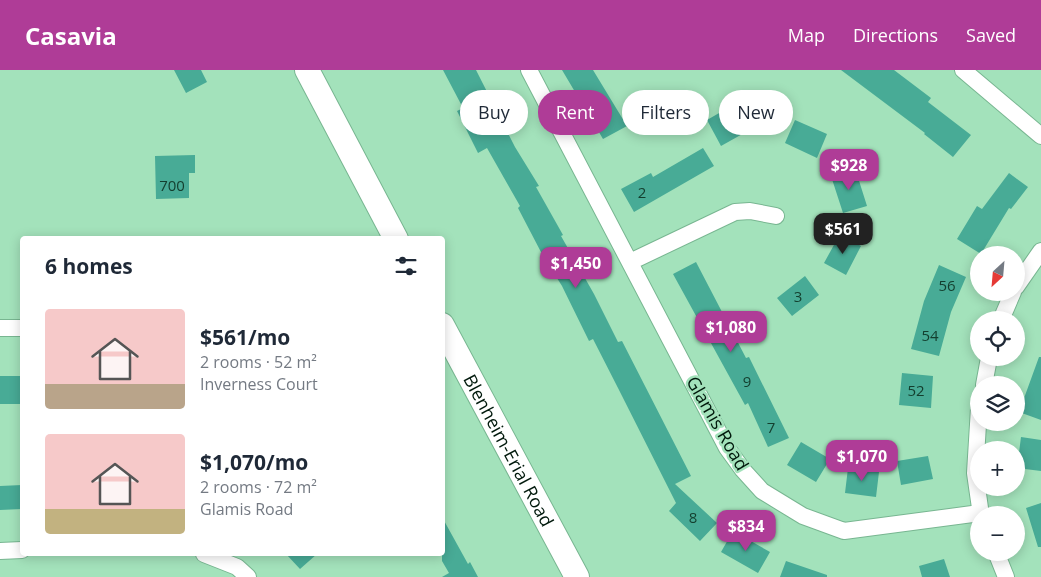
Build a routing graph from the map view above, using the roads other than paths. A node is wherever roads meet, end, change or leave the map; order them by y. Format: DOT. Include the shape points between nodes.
graph roads {
  1 [pos="307,70"];
  2 [pos="529,70"];
  3 [pos="964,70"];
  4 [pos="1041,136"];
  5 [pos="776,216"];
  6 [pos="394,236"];
  7 [pos="1041,251"];
  8 [pos="630,262"];
  9 [pos="1025,274"];
  10 [pos="0,328"];
  11 [pos="20,328"];
  12 [pos="445,331"];
  13 [pos="978,431"];
  14 [pos="980,506"];
  15 [pos="970,515"];
  16 [pos="20,550"];
  17 [pos="0,551"];
  18 [pos="209,556"];
  19 [pos="1000,561"];
  20 [pos="248,577"];
  21 [pos="577,577"];
  22 [pos="1006,577"];
  1 -- 6 [label="main road"];
  2 -- 8 [label="street, Glamis Road"];
  3 -- 4 [label="street"];
  5 -- 8 [label="street" via="735,212"];
  7 -- 9 [label="street"];
  8 -- 15 [label="street, Glamis Road" via="727,448 762,491 803,516 844,531"];
  10 -- 11 [label="street"];
  12 -- 21 [label="main road, Blenheim-Erial Road"];
  13 -- 14 [label="street" via="975,473"];
  16 -- 17 [label="street"];
  18 -- 20 [label="street" via="236,566"];
  19 -- 22 [label="street"];
}
